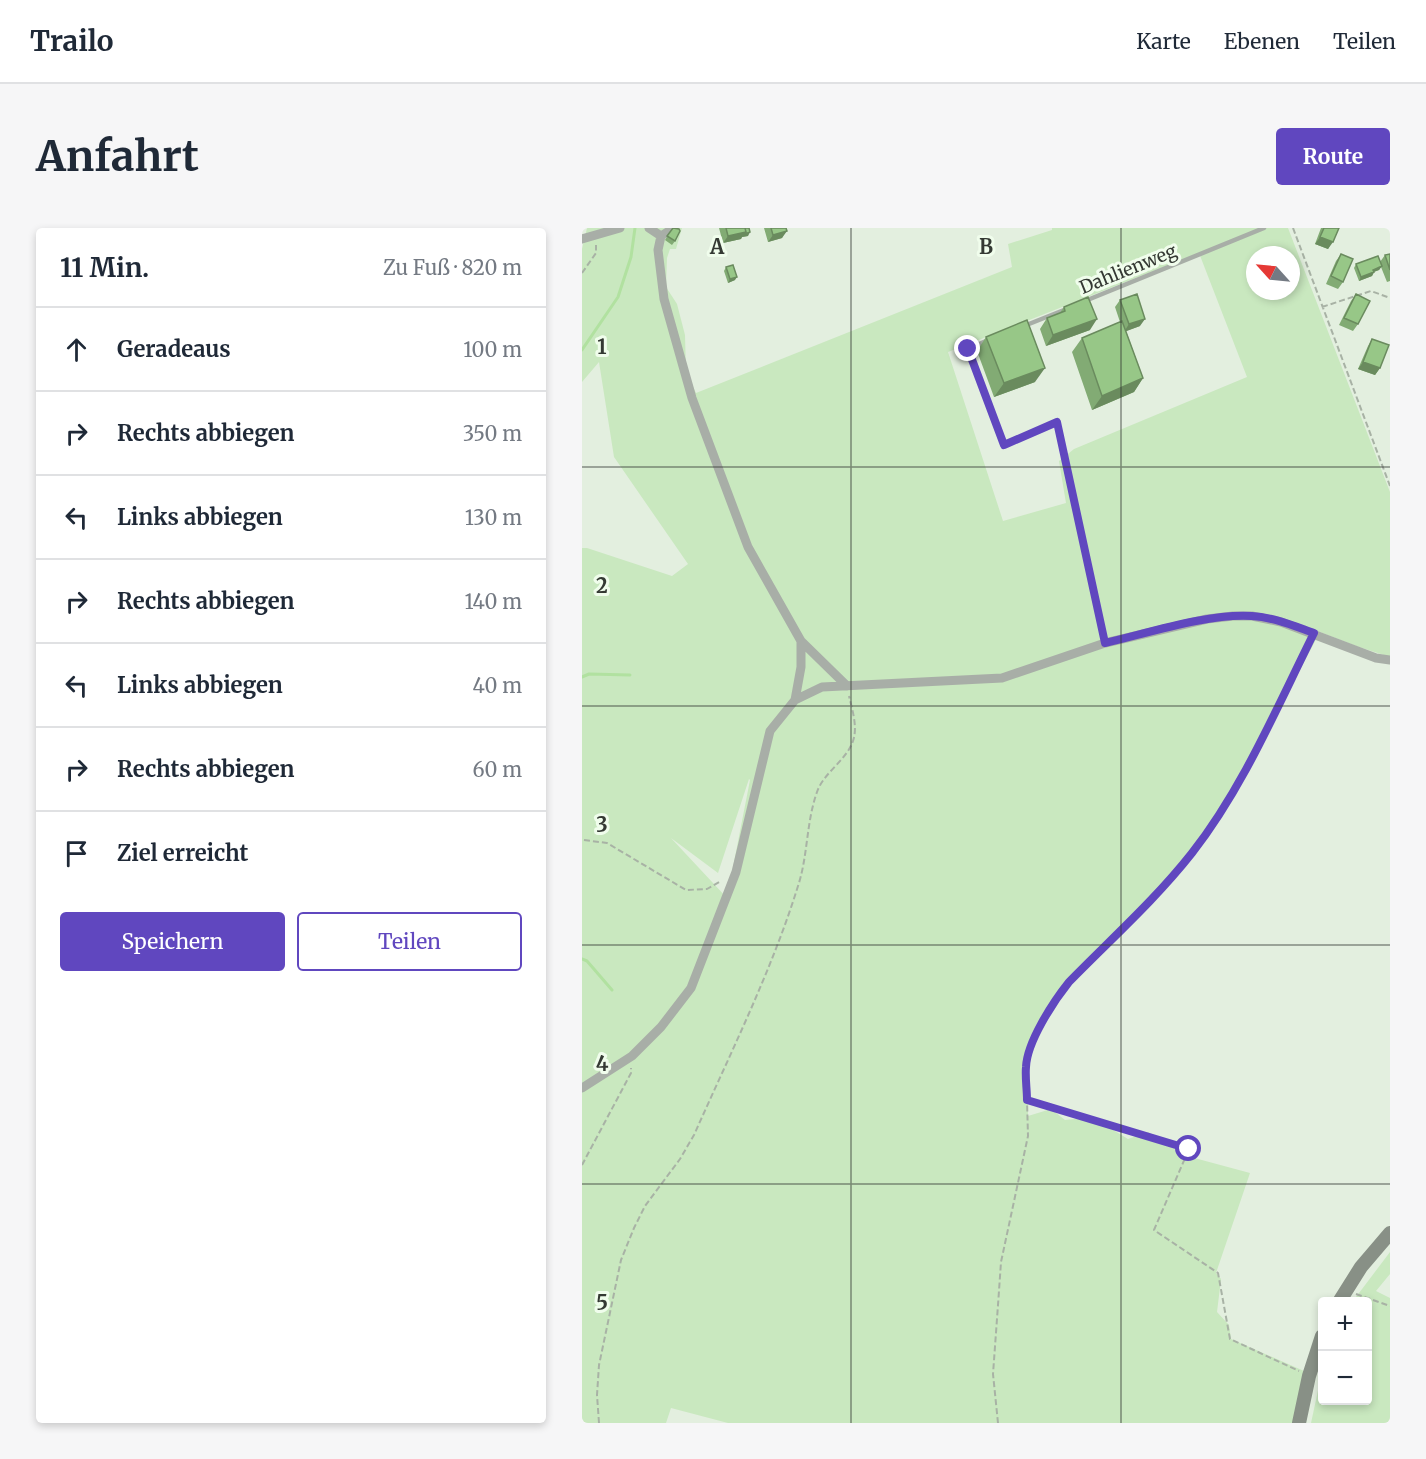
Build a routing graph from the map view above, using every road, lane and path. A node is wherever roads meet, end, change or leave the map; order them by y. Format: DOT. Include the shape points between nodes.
graph roads {
  1 [pos="620,228"];
  2 [pos="649,228"];
  3 [pos="674,228"];
  4 [pos="1264,228"];
  5 [pos="1293,228"];
  6 [pos="597,235"];
  7 [pos="661,236"];
  8 [pos="582,239"];
  9 [pos="582,273"];
  10 [pos="1390,298"];
  11 [pos="1078,304"];
  12 [pos="1322,306"];
  13 [pos="1067,308"];
  14 [pos="1023,326"];
  15 [pos="990,340"];
  16 [pos="1390,486"];
  17 [pos="1314,633"];
  18 [pos="801,641"];
  19 [pos="1105,643"];
  20 [pos="1390,660"];
  21 [pos="847,686"];
  22 [pos="795,700"];
  23 [pos="584,840"];
  24 [pos="736,872"];
  25 [pos="632,1056"];
  26 [pos="582,1088"];
  27 [pos="1027,1100"];
  28 [pos="582,1165"];
  29 [pos="1390,1233"];
  30 [pos="1342,1296"];
  31 [pos="1390,1306"];
  32 [pos="1318,1350"];
  33 [pos="1309,1376"];
  34 [pos="599,1423"];
  35 [pos="998,1423"];
  36 [pos="1299,1423"];
  1 -- 6 [label="street"];
  2 -- 7 [label="street"];
  3 -- 7 [label="street"];
  4 -- 11 [label="lane, Dahlienweg"];
  5 -- 12 [label="path"];
  6 -- 8 [label="street"];
  6 -- 9 [label="path" via="596,254"];
  7 -- 18 [label="street" via="658,250 664,299 692,398 748,548"];
  10 -- 12 [label="path" via="1371,291"];
  12 -- 16 [label="path"];
  13 -- 14 [label="lane, Dahlienweg"];
  15 -- 19 [label="lane" via="968,349 1004,445 1057,422"];
  17 -- 19 [label="street" via="1281,622 1233,616"];
  17 -- 20 [label="street"];
  17 -- 27 [label="path" via="1246,768 1209,829 1165,885 1058,996 1035,1037 1026,1065"];
  18 -- 21 [label="street"];
  18 -- 22 [label="street"];
  19 -- 21 [label="street" via="1002,678"];
  21 -- 22 [label="street" via="822,687"];
  21 -- 34 [label="path" via="854,740 817,792 803,872 784,926 694,1135 645,1206 621,1260 599,1365"];
  22 -- 24 [label="street" via="770,731"];
  23 -- 24 [label="path" via="607,843 686,890 707,889"];
  24 -- 25 [label="street" via="691,988"];
  25 -- 26 [label="street"];
  25 -- 28 [label="path" via="631,1072"];
  27 -- 33 [label="path" via="1189,1149 1154,1230 1218,1273 1230,1339"];
  27 -- 35 [label="path" via="1028,1136 999,1283 993,1374"];
  29 -- 30 [label="street"];
  30 -- 31 [label="path"];
  32 -- 33 [label="street"];
  33 -- 36 [label="street"];
}
